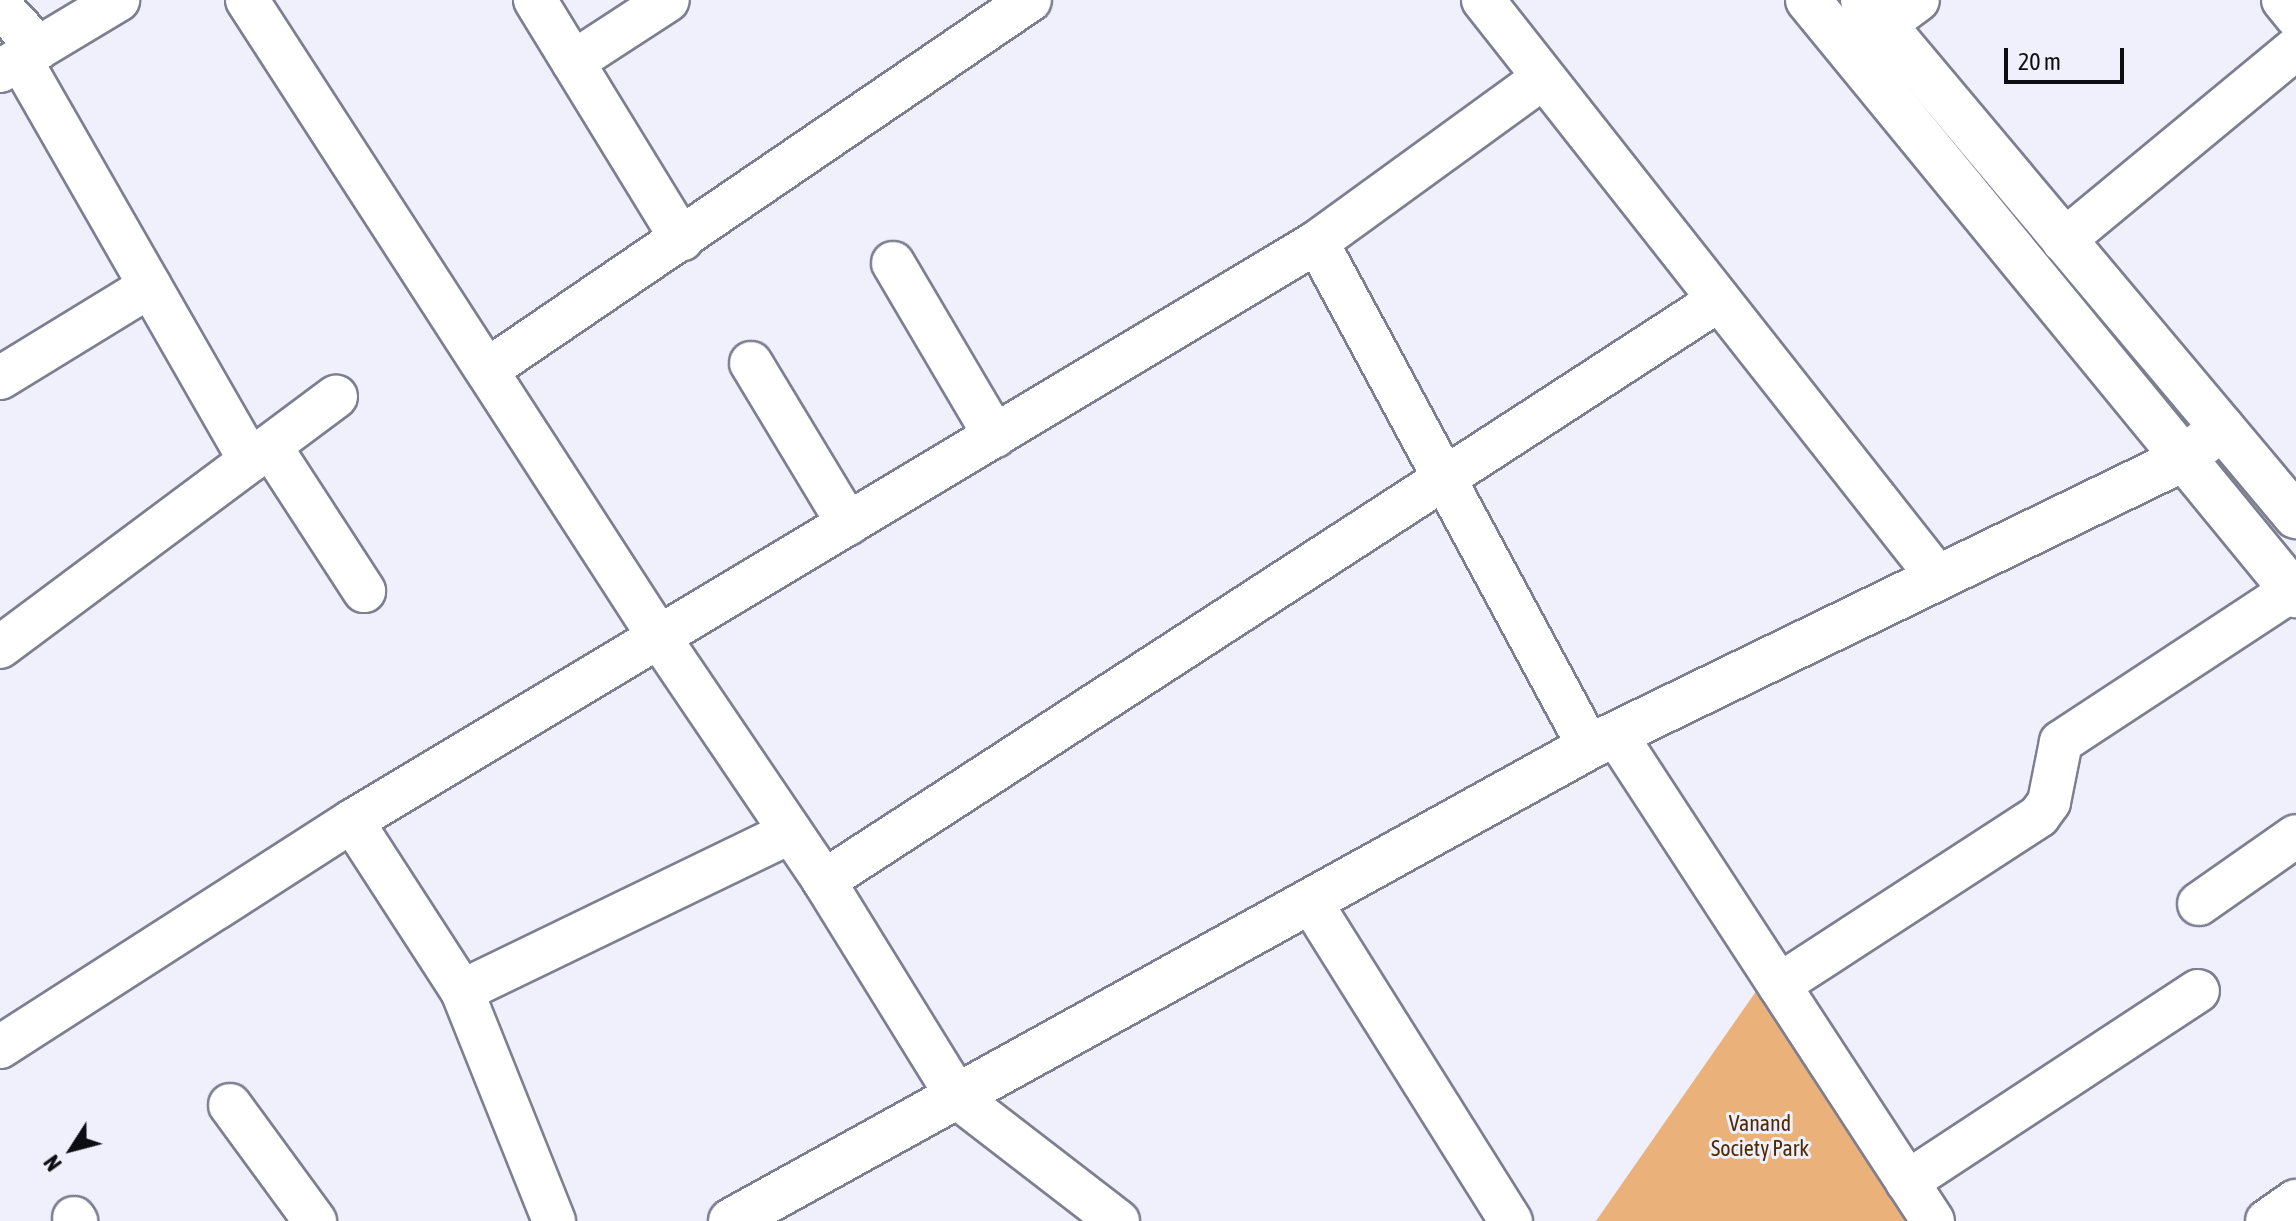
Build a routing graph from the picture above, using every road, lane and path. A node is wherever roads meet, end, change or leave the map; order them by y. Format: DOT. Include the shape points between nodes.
graph roads {
  1 [pos="118,0"];
  2 [pos="247,0"];
  3 [pos="535,0"];
  4 [pos="668,0"];
  5 [pos="1483,0"];
  6 [pos="1808,0"];
  7 [pos="2283,0"];
  8 [pos="1024,2"];
  9 [pos="0,6"];
  10 [pos="1888,8"];
  11 [pos="2296,16"];
  12 [pos="2296,48"];
  13 [pos="19,59"];
  14 [pos="573,62"];
  15 [pos="1543,78"];
  16 [pos="682,240"];
  17 [pos="2063,241"];
  18 [pos="1317,242"];
  19 [pos="893,263"];
  20 [pos="150,286"];
  21 [pos="1719,300"];
  22 [pos="751,363"];
  23 [pos="487,370"];
  24 [pos="0,378"];
  25 [pos="336,397"];
  26 [pos="2222,428"];
  27 [pos="995,436"];
  28 [pos="260,453"];
  29 [pos="2181,460"];
  30 [pos="1444,479"];
  31 [pos="2296,516"];
  32 [pos="848,524"];
  33 [pos="1937,576"];
  34 [pos="364,591"];
  35 [pos="2294,592"];
  36 [pos="659,637"];
  37 [pos="0,647"];
  38 [pos="1603,741"];
  39 [pos="352,821"];
  40 [pos="791,832"];
  41 [pos="2296,836"];
  42 [pos="824,881"];
  43 [pos="1310,901"];
  44 [pos="2199,904"];
  45 [pos="1779,985"];
  46 [pos="462,991"];
  47 [pos="2198,991"];
  48 [pos="0,1047"];
  49 [pos="958,1098"];
  50 [pos="230,1105"];
  51 [pos="1907,1182"];
  52 [pos="2296,1201"];
  53 [pos="315,1221"];
  54 [pos="554,1221"];
  55 [pos="731,1221"];
  56 [pos="1118,1221"];
  57 [pos="1511,1221"];
  58 [pos="1933,1221"];
  59 [pos="2267,1221"];
  1 -- 13 [label="street"];
  2 -- 23 [label="street"];
  3 -- 14 [label="street"];
  4 -- 14 [label="street"];
  5 -- 15 [label="street"];
  6 -- 29 [label="street"];
  7 -- 11 [label="street"];
  8 -- 16 [label="street"];
  9 -- 13 [label="street"];
  10 -- 17 [label="street"];
  12 -- 17 [label="street"];
  13 -- 20 [label="street"];
  14 -- 16 [label="street"];
  15 -- 18 [label="street"];
  15 -- 21 [label="street"];
  16 -- 23 [label="street"];
  17 -- 26 [label="street"];
  18 -- 27 [label="street"];
  18 -- 30 [label="street"];
  19 -- 27 [label="street"];
  20 -- 24 [label="street"];
  20 -- 28 [label="street"];
  21 -- 30 [label="street"];
  21 -- 33 [label="street"];
  22 -- 32 [label="street"];
  23 -- 36 [label="street"];
  25 -- 28 [label="street"];
  26 -- 29 [label="street"];
  26 -- 31 [label="street"];
  27 -- 32 [label="street"];
  28 -- 34 [label="street"];
  28 -- 37 [label="street"];
  29 -- 33 [label="street"];
  29 -- 35 [label="street"];
  30 -- 38 [label="street"];
  30 -- 42 [label="street"];
  32 -- 36 [label="street"];
  33 -- 38 [label="street"];
  35 -- 45 [label="street" via="2061,742 2049,802 2039,816"];
  36 -- 39 [label="street"];
  36 -- 40 [label="street"];
  38 -- 43 [label="street"];
  38 -- 45 [label="street"];
  39 -- 46 [label="street"];
  39 -- 48 [label="street"];
  40 -- 42 [label="street"];
  40 -- 46 [label="street"];
  41 -- 44 [label="street"];
  42 -- 49 [label="street"];
  43 -- 49 [label="street"];
  43 -- 57 [label="street"];
  45 -- 51 [label="street"];
  46 -- 54 [label="street"];
  47 -- 51 [label="street"];
  49 -- 55 [label="street"];
  49 -- 56 [label="street"];
  50 -- 53 [label="street"];
  51 -- 58 [label="street"];
  52 -- 59 [label="street"];
}
